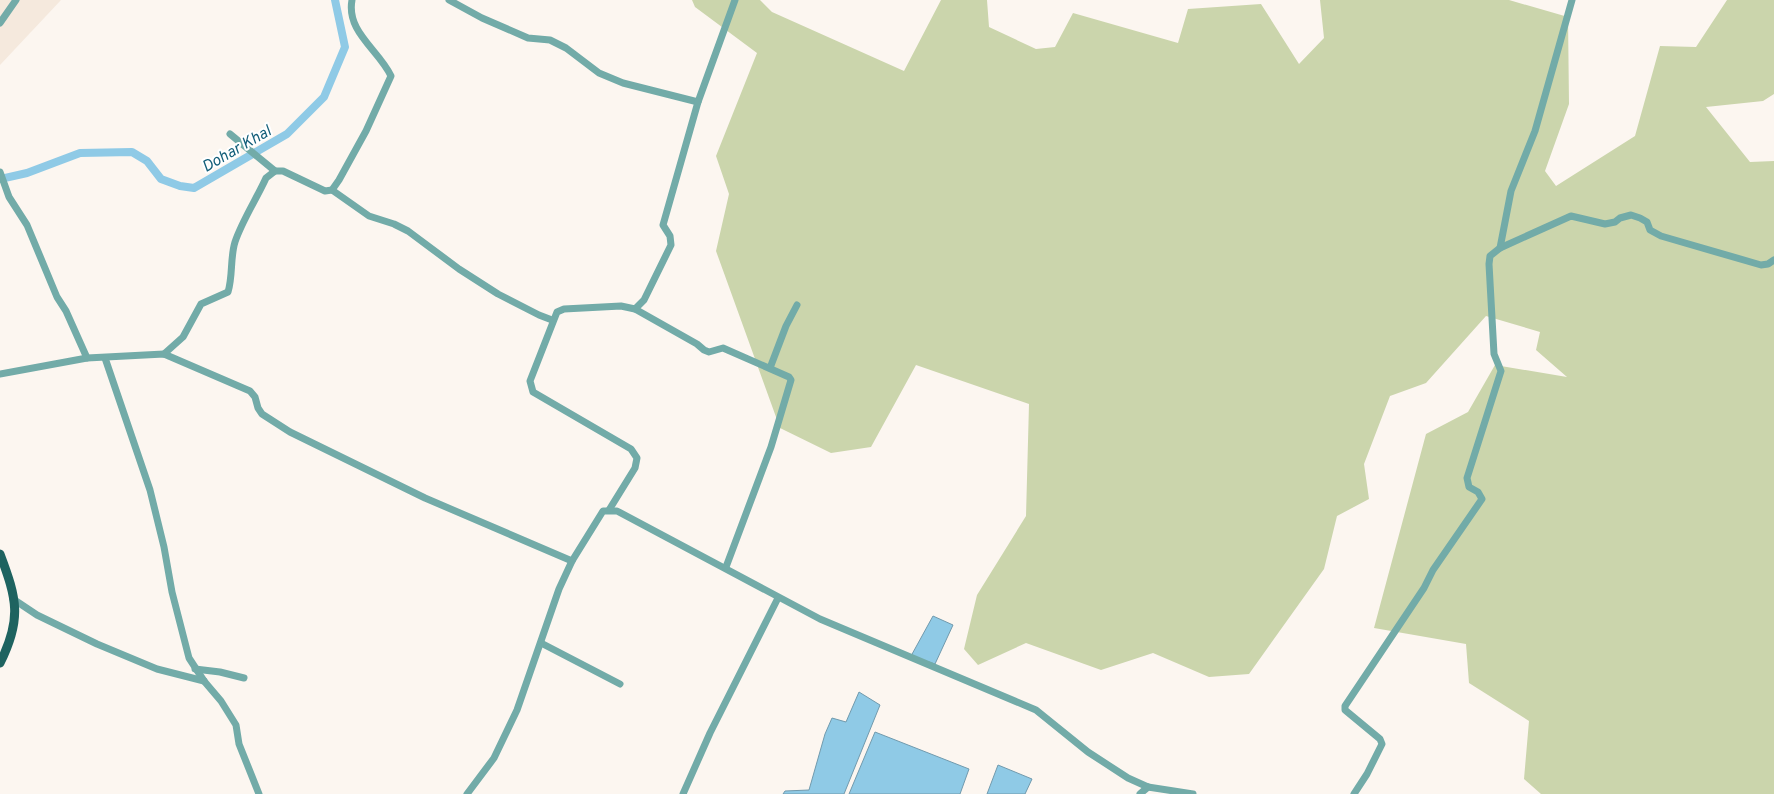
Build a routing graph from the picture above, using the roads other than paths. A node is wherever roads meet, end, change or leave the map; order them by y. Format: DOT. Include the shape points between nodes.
graph roads {
  1 [pos="16,0"];
  2 [pos="352,0"];
  3 [pos="449,0"];
  4 [pos="735,0"];
  5 [pos="1572,0"];
  6 [pos="0,23"];
  7 [pos="698,102"];
  8 [pos="230,134"];
  9 [pos="275,171"];
  10 [pos="0,172"];
  11 [pos="332,190"];
  12 [pos="1500,248"];
  13 [pos="1774,260"];
  14 [pos="797,305"];
  15 [pos="634,309"];
  16 [pos="552,320"];
  17 [pos="164,354"];
  18 [pos="87,358"];
  19 [pos="105,358"];
  20 [pos="770,368"];
  21 [pos="0,374"];
  22 [pos="609,510"];
  23 [pos="0,554"];
  24 [pos="572,562"];
  25 [pos="726,567"];
  26 [pos="778,598"];
  27 [pos="13,599"];
  28 [pos="541,644"];
  29 [pos="0,663"];
  30 [pos="195,669"];
  31 [pos="244,678"];
  32 [pos="204,681"];
  33 [pos="620,684"];
  34 [pos="1148,787"];
  35 [pos="259,794"];
  36 [pos="467,794"];
  37 [pos="683,794"];
  38 [pos="1140,794"];
  39 [pos="1193,794"];
  40 [pos="1354,794"];
  1 -- 6 [label="street"];
  2 -- 11 [label="street" via="358,32 391,76 366,131"];
  3 -- 7 [label="street" via="528,38 550,40 599,73"];
  4 -- 7 [label="street"];
  5 -- 12 [label="street" via="1535,131 1511,191"];
  7 -- 15 [label="street" via="663,225 671,245 644,300"];
  8 -- 9 [label="street"];
  9 -- 11 [label="street" via="283,171 325,191"];
  9 -- 17 [label="street" via="266,178 235,241 228,292 201,304 183,337"];
  10 -- 18 [label="street"];
  11 -- 16 [label="street" via="369,216 408,231 498,294"];
  12 -- 13 [label="street" via="1571,216 1606,224 1631,216 1647,222 1650,230 1661,236 1762,265"];
  12 -- 40 [label="street" via="1490,256 1489,264 1494,354 1501,371 1467,478 1469,487 1482,499 1345,706 1345,710 1382,744"];
  14 -- 20 [label="street"];
  15 -- 16 [label="street" via="621,306 564,309 556,312"];
  15 -- 20 [label="street" via="704,350 709,352 723,348"];
  16 -- 22 [label="street" via="530,382 533,392 630,449 637,458 636,468"];
  17 -- 19 [label="street"];
  17 -- 24 [label="street" via="250,391 262,414 290,432 426,498"];
  18 -- 19 [label="street"];
  18 -- 21 [label="street"];
  19 -- 30 [label="street" via="150,490 177,611"];
  20 -- 25 [label="street" via="791,380 765,464"];
  22 -- 24 [label="street" via="603,511"];
  22 -- 25 [label="street" via="617,511"];
  23 -- 27 [label="main road" via="11,582"];
  24 -- 28 [label="street" via="559,589"];
  25 -- 26 [label="street"];
  26 -- 34 [label="street" via="820,619 1036,710 1088,752"];
  26 -- 37 [label="street" via="710,732"];
  27 -- 29 [label="main road" via="16,621"];
  27 -- 32 [label="street" via="37,615 97,644 158,669"];
  28 -- 33 [label="street"];
  28 -- 36 [label="street" via="517,710 494,758"];
  30 -- 31 [label="street"];
  30 -- 32 [label="street"];
  32 -- 35 [label="street" via="236,725 239,744"];
  34 -- 38 [label="street"];
  34 -- 39 [label="street"];
}
